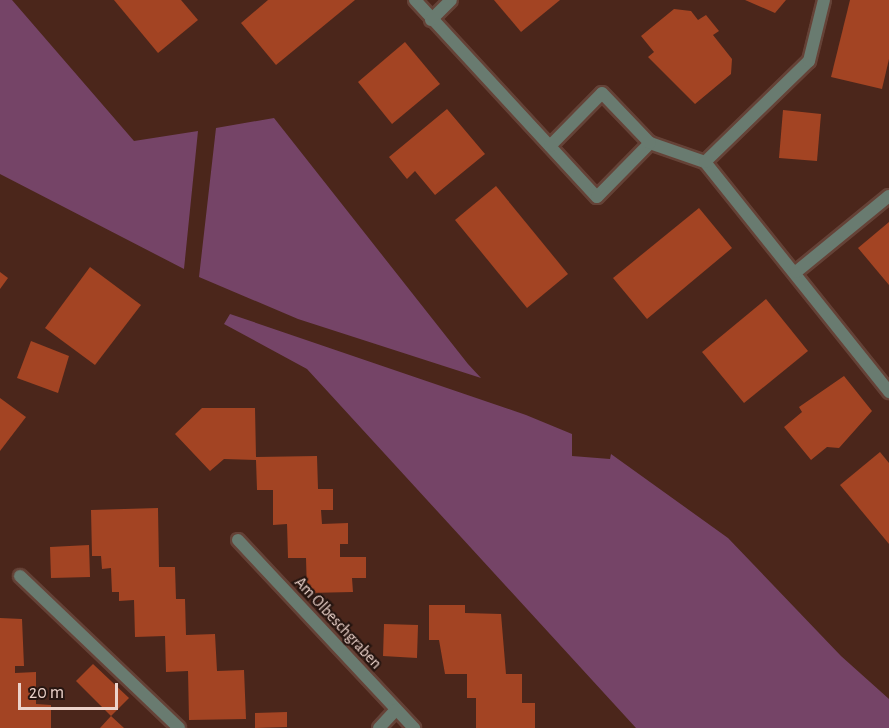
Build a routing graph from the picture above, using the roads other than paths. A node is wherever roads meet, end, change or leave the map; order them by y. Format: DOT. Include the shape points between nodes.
graph roads {
  1 [pos="415,0"];
  2 [pos="451,0"];
  3 [pos="824,0"];
  4 [pos="431,20"];
  5 [pos="650,143"];
  6 [pos="550,146"];
  7 [pos="705,162"];
  8 [pos="889,196"];
  9 [pos="795,272"];
  10 [pos="889,392"];
  11 [pos="238,540"];
  12 [pos="20,576"];
  13 [pos="396,710"];
  14 [pos="179,728"];
  15 [pos="379,728"];
  16 [pos="414,728"];
  1 -- 4 [label="street"];
  2 -- 4 [label="street"];
  3 -- 7 [label="street" via="809,61"];
  4 -- 6 [label="street"];
  5 -- 6 [label="street" via="602,93"];
  5 -- 6 [label="street" via="597,197"];
  5 -- 7 [label="street"];
  7 -- 9 [label="street"];
  8 -- 9 [label="street"];
  9 -- 10 [label="street"];
  11 -- 13 [label="street, Am Olbeschgraben"];
  12 -- 14 [label="street"];
  13 -- 15 [label="street"];
  13 -- 16 [label="street, Am Olbeschgraben"];
}
